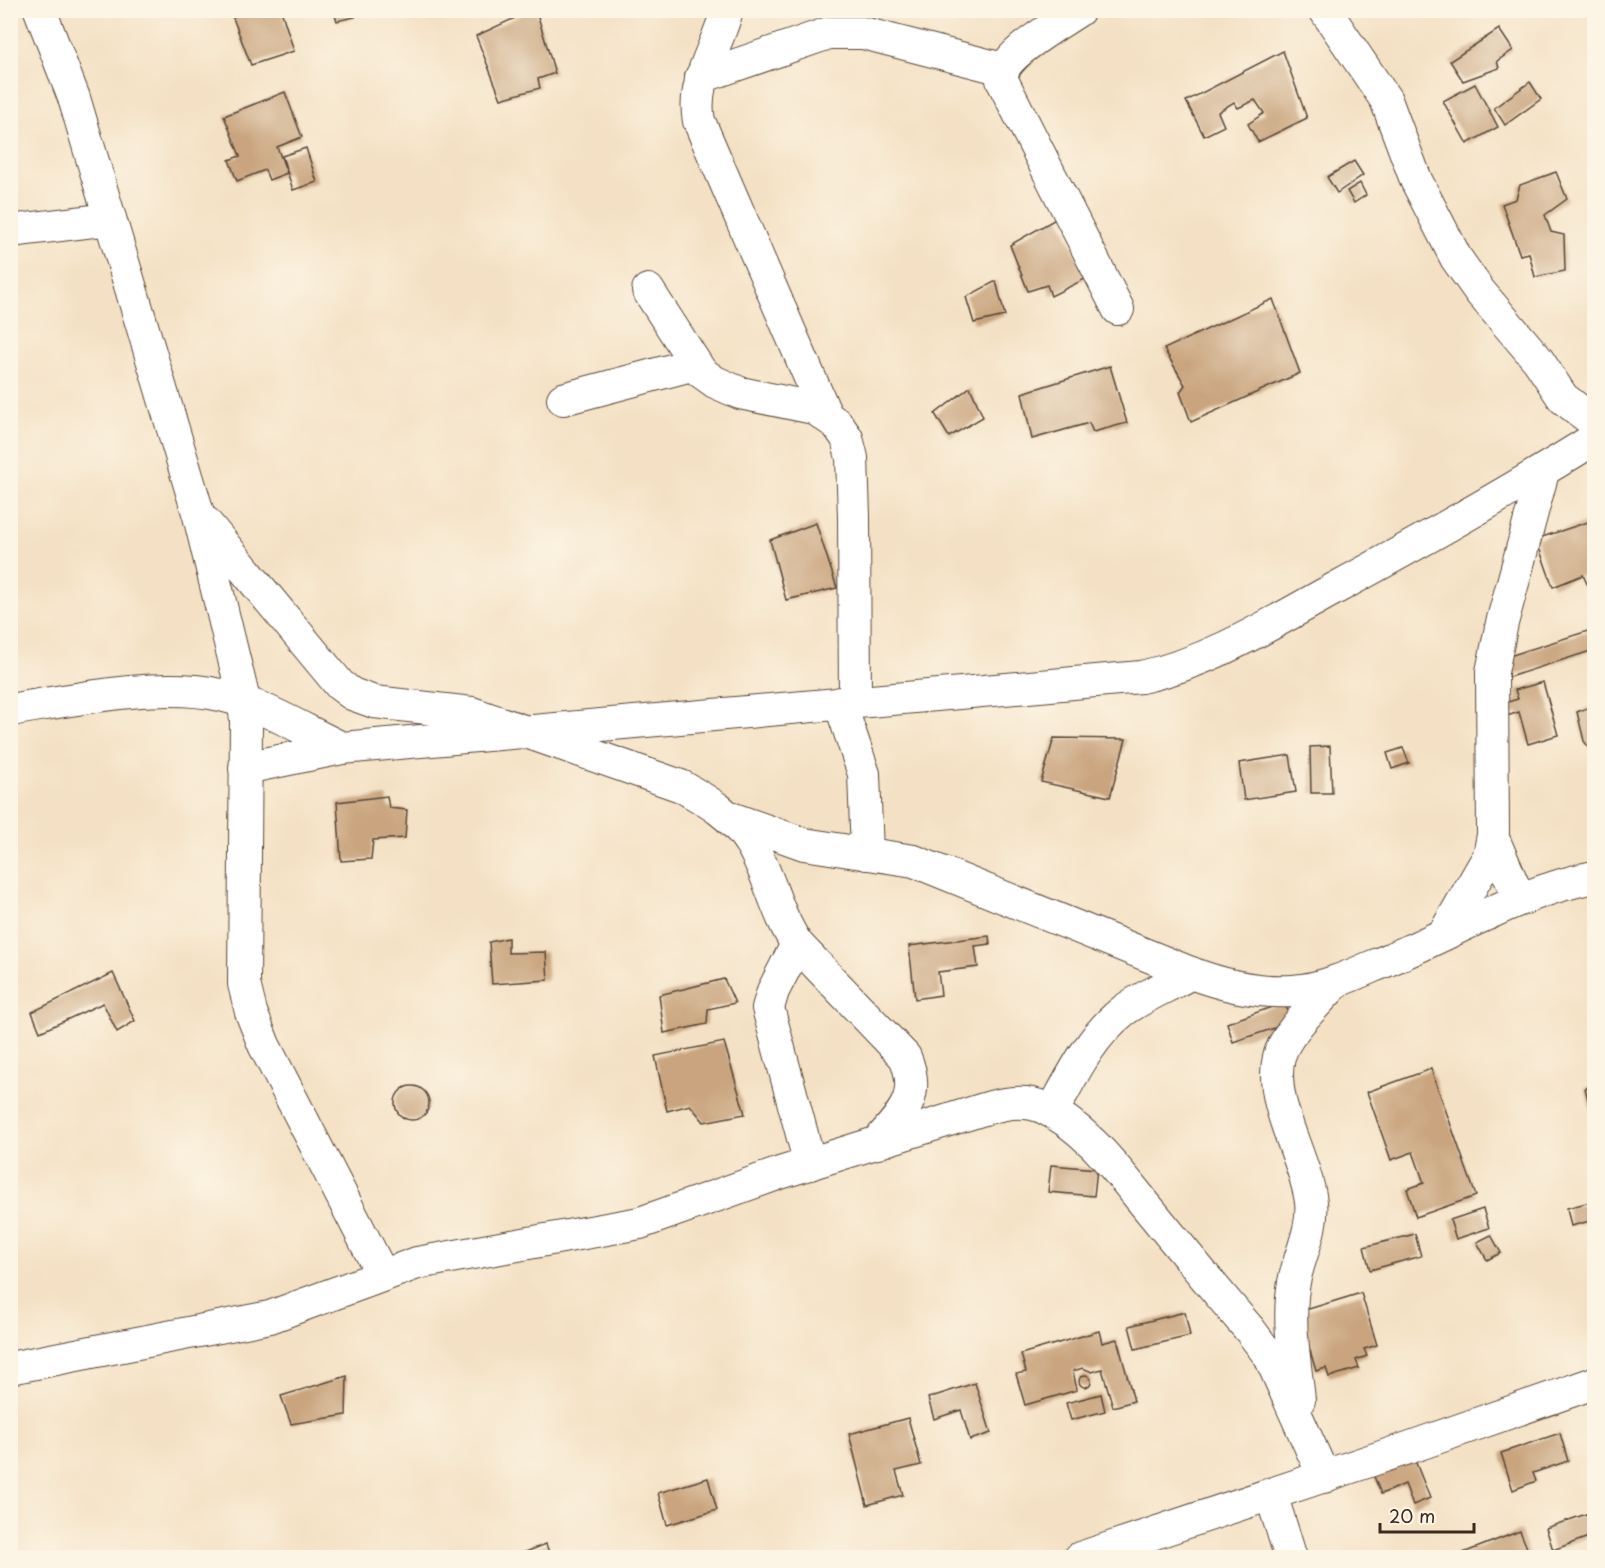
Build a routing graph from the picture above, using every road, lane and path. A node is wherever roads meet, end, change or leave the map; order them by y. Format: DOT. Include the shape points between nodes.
graph roads {
  1 [pos="40,10"];
  2 [pos="727,10"];
  3 [pos="1079,10"];
  4 [pos="1325,10"];
  5 [pos="1003,69"];
  6 [pos="701,77"];
  7 [pos="110,219"];
  8 [pos="10,231"];
  9 [pos="648,290"];
  10 [pos="1118,309"];
  11 [pos="695,364"];
  12 [pos="563,399"];
  13 [pos="826,415"];
  14 [pos="1594,422"];
  15 [pos="1594,439"];
  16 [pos="1542,472"];
  17 [pos="199,516"];
  18 [pos="243,702"];
  19 [pos="847,703"];
  20 [pos="10,710"];
  21 [pos="525,732"];
  22 [pos="342,748"];
  23 [pos="245,768"];
  24 [pos="730,818"];
  25 [pos="1492,838"];
  26 [pos="867,854"];
  27 [pos="1594,877"];
  28 [pos="1525,898"];
  29 [pos="1444,934"];
  30 [pos="797,944"];
  31 [pos="1191,974"];
  32 [pos="1337,981"];
  33 [pos="1052,1112"];
  34 [pos="877,1143"];
  35 [pos="810,1164"];
  36 [pos="382,1274"];
  37 [pos="10,1368"];
  38 [pos="1594,1383"];
  39 [pos="1301,1425"];
  40 [pos="1324,1477"];
  41 [pos="1271,1494"];
  42 [pos="1080,1557"];
  43 [pos="1291,1557"];
  1 -- 7 [label="street" via="74,98"];
  2 -- 6 [label="street"];
  3 -- 5 [label="street" via="1012,57"];
  4 -- 14 [label="street" via="1386,100 1416,180 1456,258 1538,360 1563,398"];
  5 -- 6 [label="street" via="846,31 829,33"];
  5 -- 10 [label="street" via="1002,80"];
  6 -- 13 [label="street" via="696,95 699,121"];
  7 -- 8 [label="street"];
  7 -- 17 [label="street"];
  9 -- 11 [label="street"];
  11 -- 12 [label="street"];
  11 -- 13 [label="street" via="726,388 814,408"];
  13 -- 19 [label="street" via="847,438 852,458"];
  15 -- 16 [label="street"];
  16 -- 19 [label="street" via="1224,649 1175,670 1141,677"];
  16 -- 25 [label="street" via="1492,672"];
  17 -- 18 [label="street"];
  17 -- 21 [label="street" via="340,685 352,694 374,702 472,713"];
  18 -- 20 [label="street" via="186,691 133,693"];
  18 -- 22 [label="street"];
  18 -- 23 [label="street"];
  19 -- 21 [label="street"];
  19 -- 26 [label="street" via="864,774"];
  21 -- 22 [label="street"];
  21 -- 24 [label="street" via="681,786"];
  22 -- 23 [label="street"];
  23 -- 36 [label="street" via="244,984 251,1012 264,1046"];
  24 -- 26 [label="street" via="804,844"];
  24 -- 30 [label="street" via="751,845 784,925"];
  25 -- 28 [label="street" via="1514,887"];
  25 -- 29 [label="street" via="1489,856"];
  26 -- 31 [label="street" via="914,861"];
  27 -- 28 [label="street"];
  28 -- 29 [label="street"];
  29 -- 32 [label="street"];
  30 -- 34 [label="street" via="905,1057 912,1071 908,1104"];
  30 -- 35 [label="street" via="768,1008"];
  31 -- 32 [label="street" via="1228,987 1262,992 1295,991"];
  31 -- 33 [label="street" via="1125,1010 1104,1028"];
  32 -- 39 [label="street" via="1288,1038 1279,1057 1279,1099 1308,1179 1311,1206 1291,1313"];
  33 -- 34 [label="street" via="1026,1103 1000,1104"];
  33 -- 39 [label="street" via="1083,1135 1109,1162 1250,1330 1270,1357"];
  34 -- 35 [label="street"];
  35 -- 36 [label="street" via="639,1223 451,1255"];
  36 -- 37 [label="street" via="270,1317"];
  38 -- 40 [label="street"];
  39 -- 40 [label="street"];
  40 -- 41 [label="street"];
  41 -- 42 [label="street"];
  41 -- 43 [label="street"];
}
